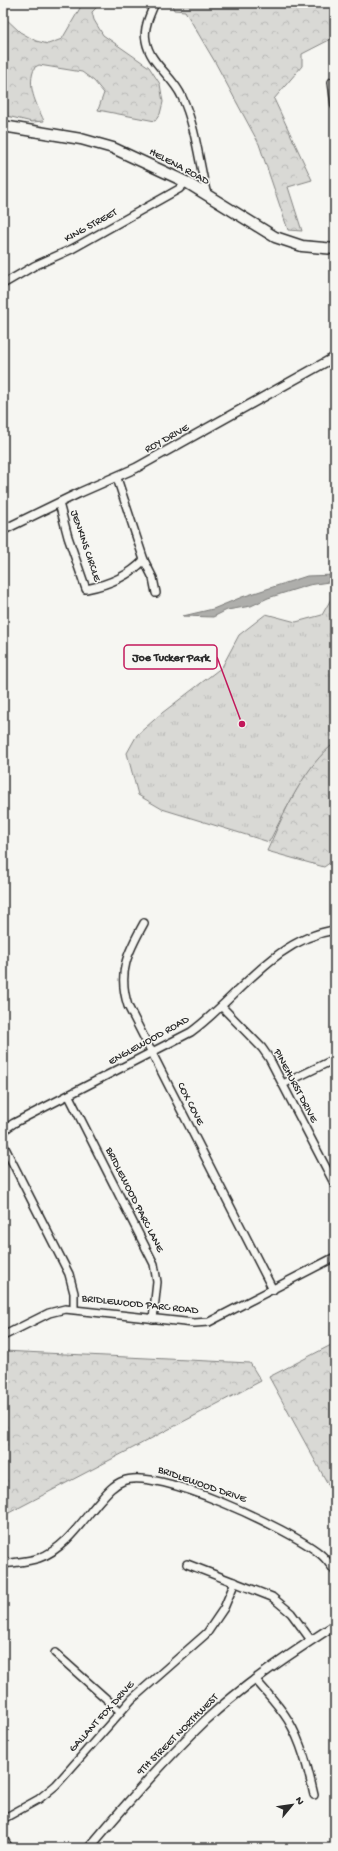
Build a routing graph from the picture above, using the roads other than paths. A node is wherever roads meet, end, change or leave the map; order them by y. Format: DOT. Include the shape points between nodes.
graph roads {
  1 [pos="155,3"];
  2 [pos="332,82"];
  3 [pos="335,106"];
  4 [pos="3,126"];
  5 [pos="186,182"];
  6 [pos="207,195"];
  7 [pos="335,249"];
  8 [pos="3,284"];
  9 [pos="334,360"];
  10 [pos="117,478"];
  11 [pos="59,503"];
  12 [pos="3,530"];
  13 [pos="144,560"];
  14 [pos="156,593"];
  15 [pos="144,923"];
  16 [pos="335,930"];
  17 [pos="222,1007"];
  18 [pos="152,1053"];
  19 [pos="335,1059"];
  20 [pos="283,1084"];
  21 [pos="69,1096"];
  22 [pos="3,1133"];
  23 [pos="3,1144"];
  24 [pos="335,1186"];
  25 [pos="335,1257"];
  26 [pos="273,1290"];
  27 [pos="74,1309"];
  28 [pos="153,1319"];
  29 [pos="3,1335"];
  30 [pos="3,1564"];
  31 [pos="187,1564"];
  32 [pos="335,1571"];
  33 [pos="235,1582"];
  34 [pos="335,1625"];
  35 [pos="311,1640"];
  36 [pos="55,1653"];
  37 [pos="255,1679"];
  38 [pos="120,1711"];
  39 [pos="314,1795"];
  40 [pos="3,1819"];
  41 [pos="3,1838"];
  42 [pos="9,1848"];
  43 [pos="89,1848"];
  1 -- 6 [label="street" via="145,40 151,56 182,97"];
  2 -- 3 [label="street"];
  4 -- 5 [label="main road, HELENA ROAD" via="96,143 132,156"];
  5 -- 6 [label="main road, HELENA ROAD"];
  5 -- 8 [label="street, KING STREET" via="179,190"];
  6 -- 7 [label="main road, HELENA ROAD" via="275,237 302,246"];
  9 -- 10 [label="street, ROY DRIVE"];
  10 -- 11 [label="street, ROY DRIVE"];
  10 -- 13 [label="street"];
  11 -- 12 [label="street, ROY DRIVE"];
  11 -- 13 [label="street, JENKINS CIRCLE" via="86,589 119,578"];
  13 -- 14 [label="street" via="153,578"];
  15 -- 18 [label="street, COX COVE" via="127,956 123,985 128,1006"];
  16 -- 17 [label="street, ENGLEWOOD ROAD" via="297,942 251,976"];
  17 -- 18 [label="street, ENGLEWOOD ROAD" via="191,1032"];
  17 -- 20 [label="street, PINEHURST DRIVE" via="262,1048"];
  18 -- 21 [label="street, ENGLEWOOD ROAD"];
  18 -- 26 [label="street, COX COVE"];
  19 -- 20 [label="street"];
  20 -- 24 [label="street, PINEHURST DRIVE"];
  21 -- 22 [label="street, ENGLEWOOD ROAD" via="14,1123"];
  21 -- 28 [label="street, BRIDLEWOOD PARC LANE" via="154,1264 157,1282"];
  23 -- 27 [label="street" via="69,1274 74,1293"];
  25 -- 26 [label="street, BRIDLEWOOD PARC ROAD"];
  26 -- 28 [label="street, BRIDLEWOOD PARC ROAD" via="209,1322"];
  27 -- 28 [label="street, BRIDLEWOOD PARC ROAD"];
  27 -- 29 [label="street, BRIDLEWOOD PARC ROAD" via="59,1309"];
  30 -- 32 [label="street, BRIDLEWOOD DRIVE" via="32,1560 48,1554 65,1540 113,1486 127,1479 138,1478 171,1485 262,1519 320,1553"];
  31 -- 33 [label="street"];
  33 -- 35 [label="street" via="265,1593 279,1602 291,1613"];
  33 -- 38 [label="street, GALLANT FOX DRIVE" via="224,1608 212,1627"];
  34 -- 35 [label="street, 9TH STREET NORTHWEST"];
  35 -- 37 [label="street, 9TH STREET NORTHWEST"];
  36 -- 38 [label="street"];
  37 -- 39 [label="street" via="293,1729 303,1752"];
  37 -- 43 [label="street, 9TH STREET NORTHWEST" via="182,1744"];
  38 -- 40 [label="street, GALLANT FOX DRIVE" via="56,1785 39,1799"];
  41 -- 42 [label="street"];
}
